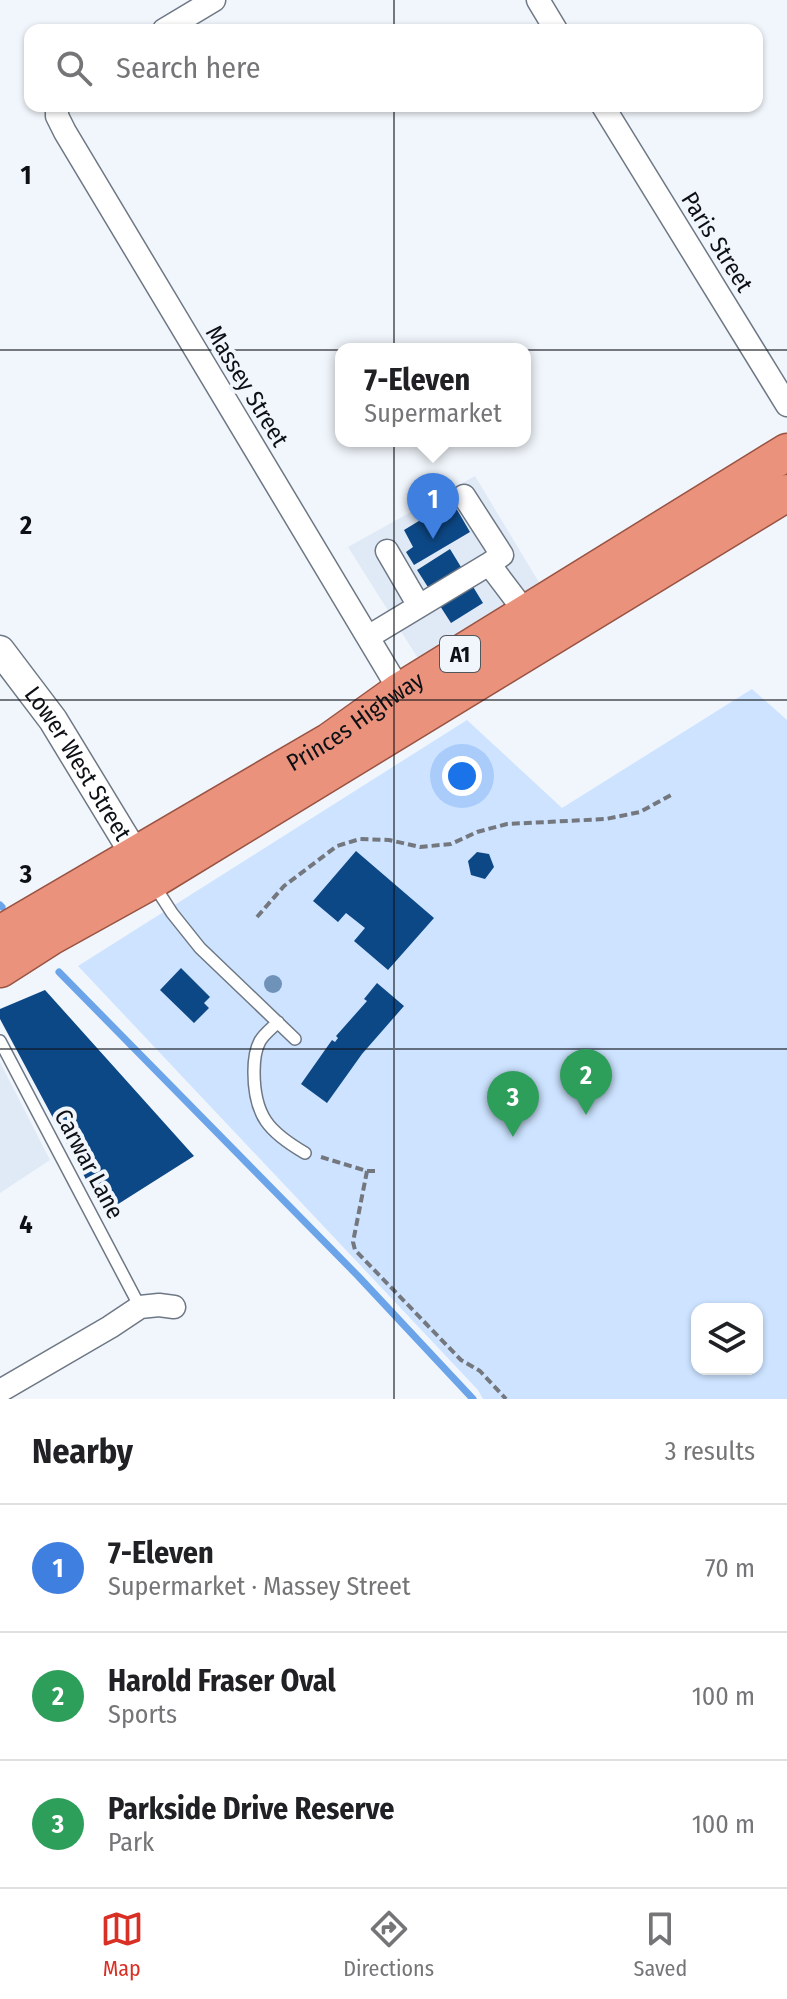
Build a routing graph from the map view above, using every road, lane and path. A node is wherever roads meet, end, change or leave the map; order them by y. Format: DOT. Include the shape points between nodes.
graph roads {
  1 [pos="214,0"];
  2 [pos="538,0"];
  3 [pos="174,24"];
  4 [pos="552,24"];
  5 [pos="57,112"];
  6 [pos="607,112"];
  7 [pos="787,405"];
  8 [pos="787,452"];
  9 [pos="787,493"];
  10 [pos="464,496"];
  11 [pos="387,551"];
  12 [pos="489,564"];
  13 [pos="419,606"];
  14 [pos="526,613"];
  15 [pos="368,637"];
  16 [pos="0,650"];
  17 [pos="400,691"];
  18 [pos="671,795"];
  19 [pos="143,869"];
  20 [pos="257,917"];
  21 [pos="0,934"];
  22 [pos="0,969"];
  23 [pos="278,1022"];
  24 [pos="295,1039"];
  25 [pos="0,1041"];
  26 [pos="305,1153"];
  27 [pos="367,1171"];
  28 [pos="375,1171"];
  29 [pos="140,1307"];
  30 [pos="174,1307"];
  31 [pos="0,1391"];
  32 [pos="506,1399"];
  1 -- 3 [label="street"];
  2 -- 4 [label="street"];
  5 -- 15 [label="street, Massey Street"];
  6 -- 7 [label="street, Paris Street"];
  8 -- 14 [label="highway, Princes Highway / A1"];
  9 -- 19 [label="highway, Princes Highway / A1"];
  10 -- 12 [label="street" via="502,555"];
  11 -- 13 [label="street"];
  12 -- 13 [label="street"];
  12 -- 14 [label="street"];
  13 -- 15 [label="street"];
  14 -- 17 [label="highway, Princes Highway / A1"];
  15 -- 17 [label="street, Massey Street"];
  16 -- 19 [label="street, Lower West Street" via="53,720"];
  17 -- 19 [label="highway, Princes Highway / A1"];
  18 -- 20 [label="path" via="640,812 507,824 451,844 420,847 360,839 337,846 284,886"];
  19 -- 21 [label="highway, Princes Highway / A1"];
  19 -- 22 [label="highway, Princes Highway / A1"];
  19 -- 23 [label="lane" via="200,948"];
  23 -- 24 [label="lane"];
  23 -- 26 [label="lane" via="260,1041 254,1062 257,1104 282,1140"];
  25 -- 29 [label="lane, Carwar Lane"];
  26 -- 27 [label="path"];
  27 -- 28 [label="path"];
  27 -- 32 [label="path" via="355,1250"];
  29 -- 30 [label="street"];
  29 -- 31 [label="street"];
}
